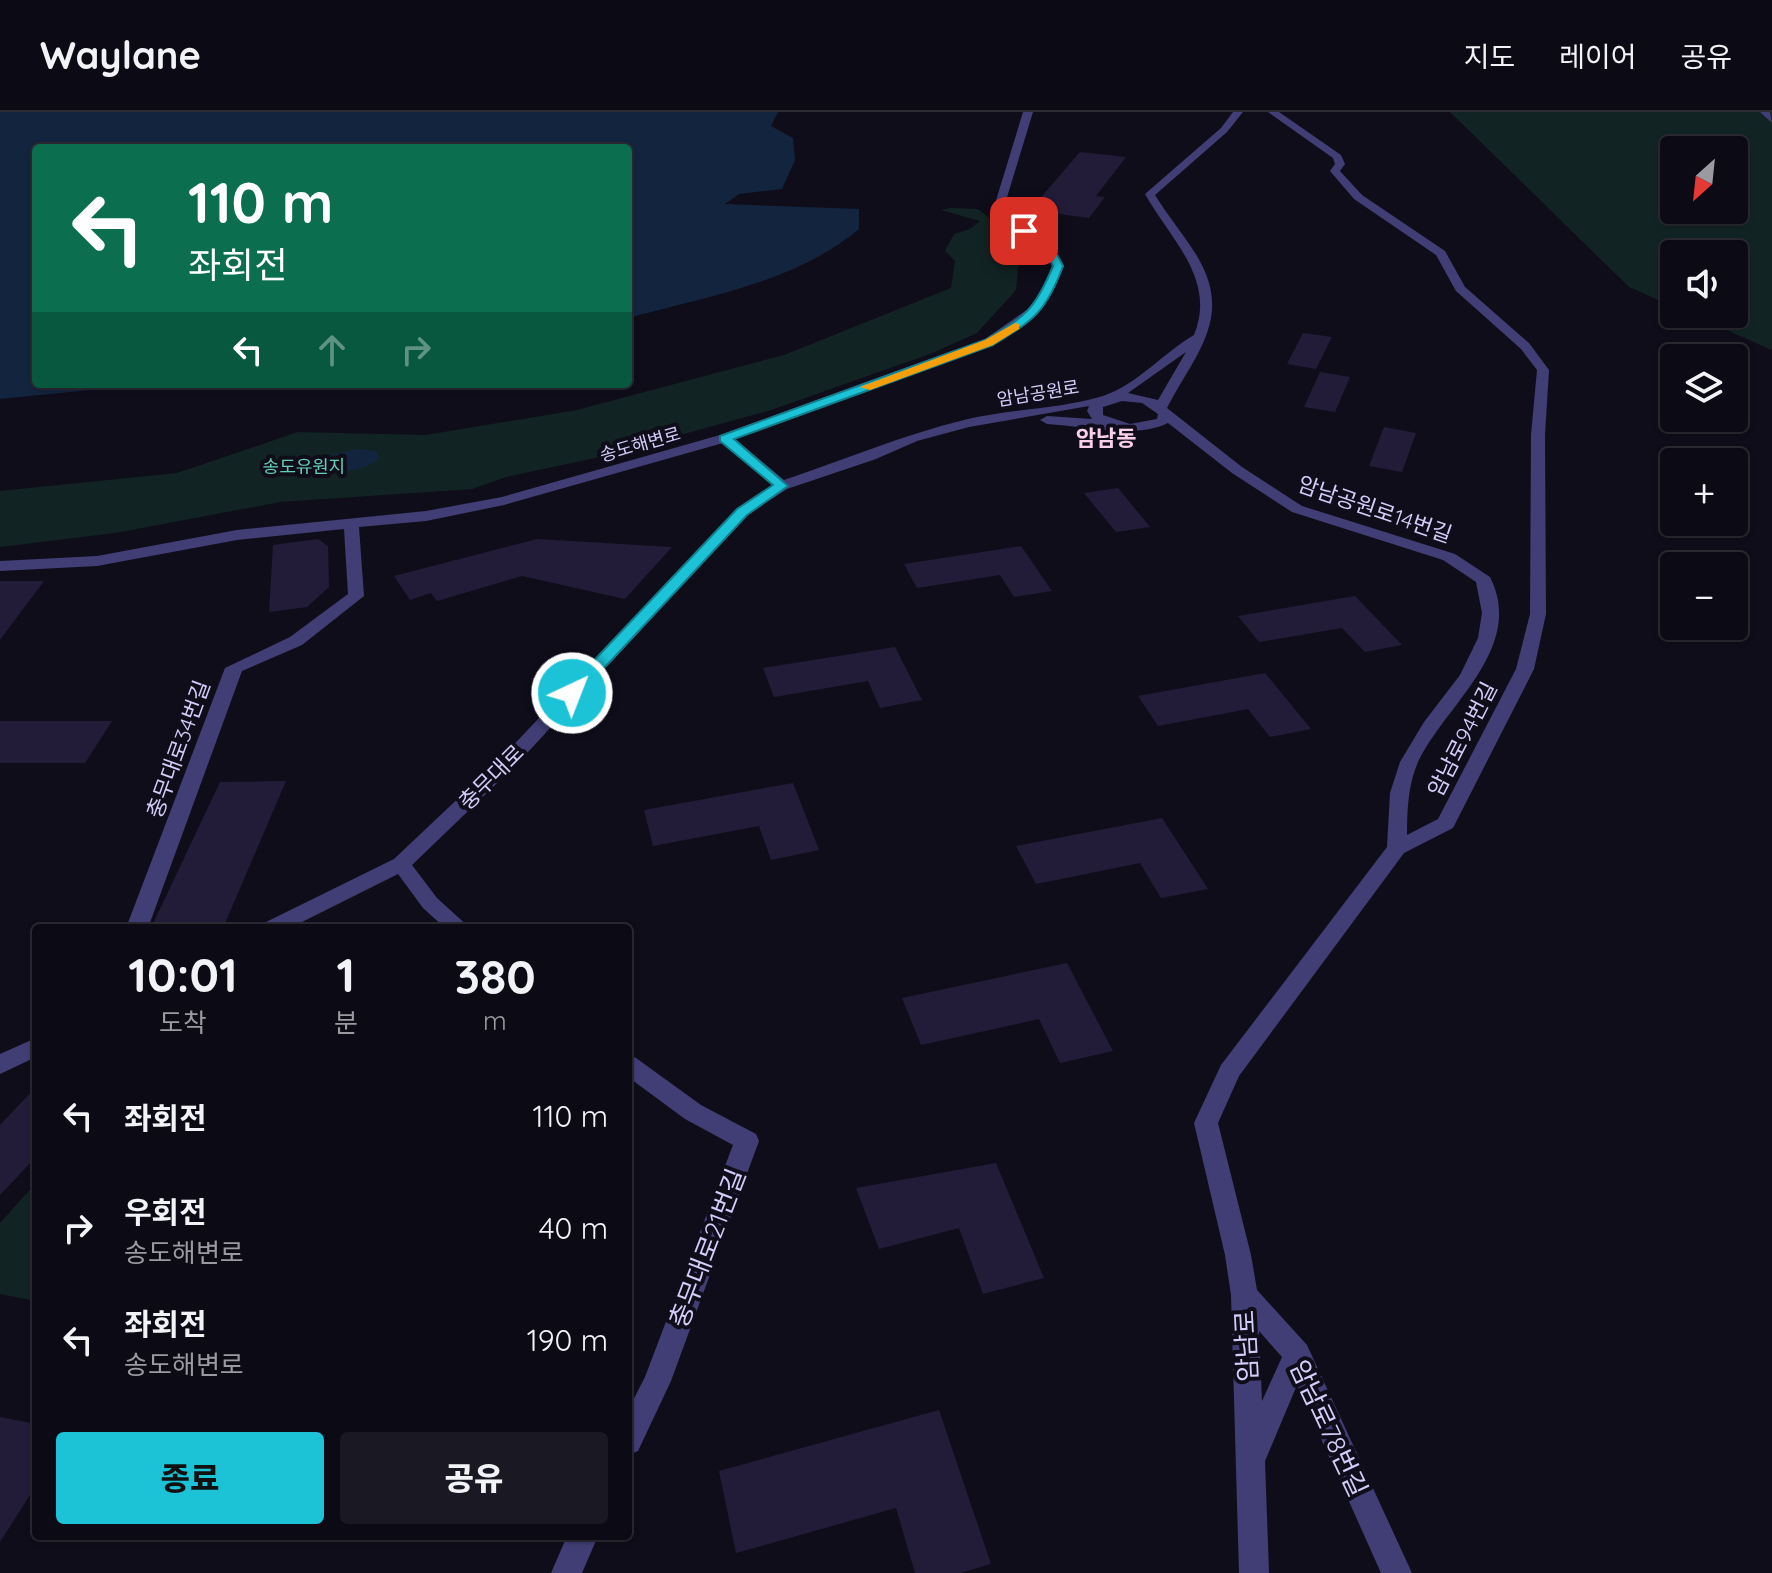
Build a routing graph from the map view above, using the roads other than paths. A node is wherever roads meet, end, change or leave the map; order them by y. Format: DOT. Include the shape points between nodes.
graph roads {
  1 [pos="1028,112"];
  2 [pos="1238,112"];
  3 [pos="1273,112"];
  4 [pos="1765,112"];
  5 [pos="1772,120"];
  6 [pos="1197,338"];
  7 [pos="1107,399"];
  8 [pos="1163,410"];
  9 [pos="1108,424"];
  10 [pos="1139,429"];
  11 [pos="725,438"];
  12 [pos="1209,448"];
  13 [pos="871,456"];
  14 [pos="782,486"];
  15 [pos="351,523"];
  16 [pos="0,566"];
  17 [pos="1397,848"];
  18 [pos="401,864"];
  19 [pos="139,924"];
  20 [pos="280,924"];
  21 [pos="454,924"];
  22 [pos="32,1049"];
  23 [pos="0,1065"];
  24 [pos="632,1067"];
  25 [pos="1206,1123"];
  26 [pos="1244,1295"];
  27 [pos="1297,1354"];
  28 [pos="632,1433"];
  29 [pos="1251,1458"];
  30 [pos="581,1540"];
  31 [pos="566,1573"];
  32 [pos="1254,1573"];
  33 [pos="1397,1573"];
  1 -- 11 [label="street, 송도해변로" via="999,207 1049,247 1058,266 1045,299 1024,322 989,342"];
  2 -- 6 [label="street" via="1150,194 1206,282 1206,321"];
  3 -- 17 [label="street, 암남로94번길" via="1338,157 1335,171 1358,197 1441,253 1460,289 1525,346 1543,370 1538,614 1525,669 1446,823"];
  4 -- 5 [label="street"];
  6 -- 7 [label="street, 암남공원로"];
  6 -- 8 [label="street"];
  7 -- 8 [label="street" via="1136,397"];
  7 -- 9 [label="street" via="1094,411"];
  7 -- 13 [label="street, 암남공원로" via="968,423"];
  8 -- 10 [label="street" via="1163,421"];
  8 -- 12 [label="street, 암남공원로14번길"];
  9 -- 10 [label="street, 암남공원로"];
  9 -- 13 [label="street, 암남공원로" via="1016,423"];
  10 -- 12 [label="street, 암남공원로14번길"];
  11 -- 14 [label="street"];
  11 -- 15 [label="street, 송도해변로" via="504,501"];
  12 -- 17 [label="street, 암남공원로14번길" via="1297,509 1449,557 1484,580 1490,616 1475,670 1408,763 1397,809"];
  13 -- 14 [label="street, 암남공원로"];
  14 -- 18 [label="street, 충무대로" via="742,512 509,761"];
  15 -- 16 [label="street, 송도해변로" via="237,535 97,561"];
  15 -- 19 [label="street, 충무대로34번길" via="356,596 296,641 234,668"];
  17 -- 25 [label="street, 암남로94번길" via="1229,1071"];
  18 -- 20 [label="street, 충무대로"];
  18 -- 21 [label="street" via="430,903"];
  22 -- 23 [label="street"];
  24 -- 28 [label="street, 충무대로21번길" via="693,1112 747,1141 657,1381"];
  25 -- 26 [label="street, 암남로"];
  26 -- 27 [label="street, 암남로78번길"];
  26 -- 29 [label="street, 암남로"];
  27 -- 29 [label="street"];
  27 -- 33 [label="street, 암남로78번길"];
  29 -- 32 [label="street, 암남로"];
  30 -- 31 [label="street"];
}
